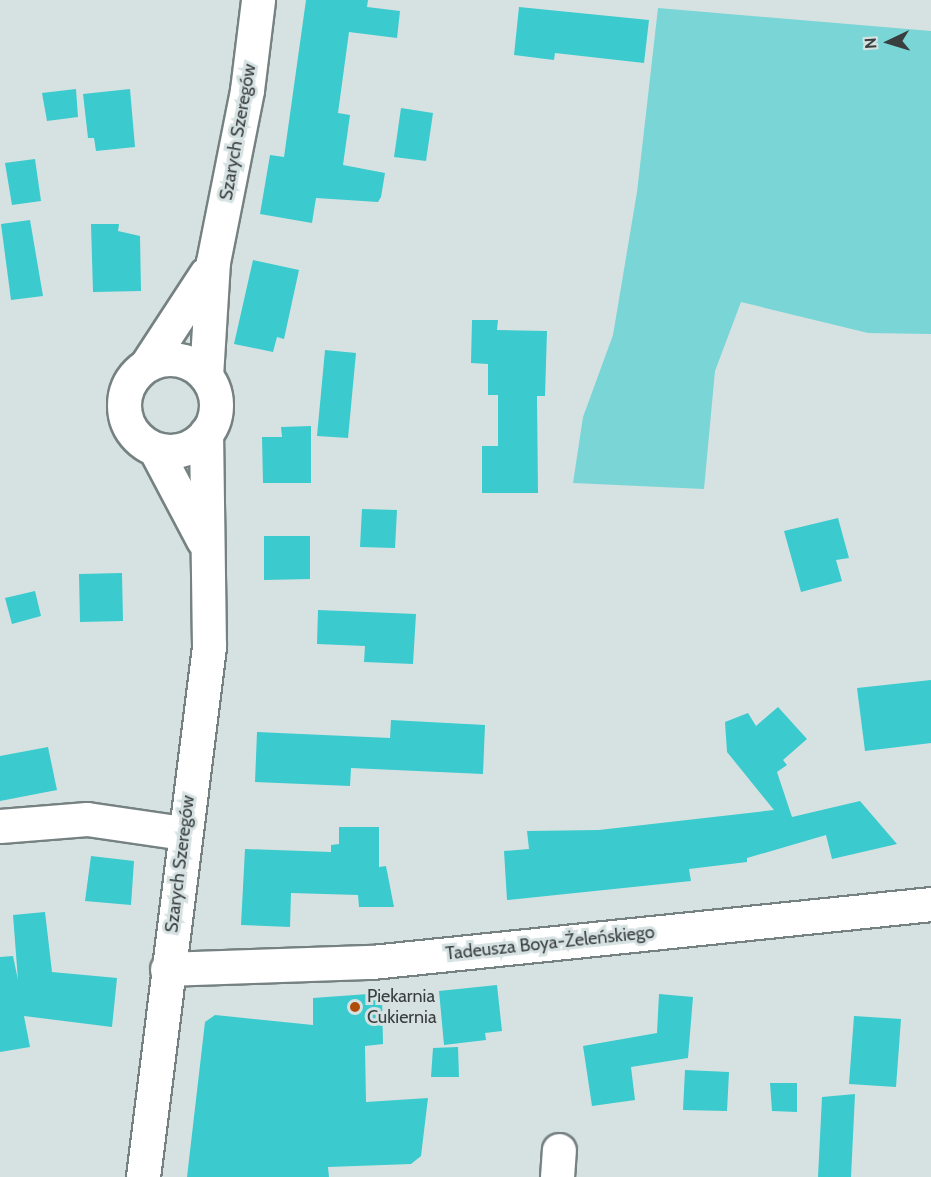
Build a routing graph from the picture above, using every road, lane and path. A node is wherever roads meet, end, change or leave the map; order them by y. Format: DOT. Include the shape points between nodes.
graph roads {
  1 [pos="258,0"];
  2 [pos="213,262"];
  3 [pos="147,364"];
  4 [pos="206,376"];
  5 [pos="206,433"];
  6 [pos="155,449"];
  7 [pos="208,552"];
  8 [pos="0,826"];
  9 [pos="183,833"];
  10 [pos="931,904"];
  11 [pos="167,969"];
  12 [pos="143,1177"];
  1 -- 2 [label="street, Szarych Szeregów" via="247,90"];
  2 -- 3 [label="street, Szarych Szeregów"];
  2 -- 4 [label="street, Szarych Szeregów"];
  3 -- 4 [label="street" via="178,360"];
  3 -- 6 [label="street" via="126,389 124,405 132,432"];
  4 -- 5 [label="street" via="216,406"];
  5 -- 6 [label="street" via="183,450"];
  5 -- 7 [label="street, Szarych Szeregów"];
  6 -- 7 [label="street, Szarych Szeregów"];
  7 -- 9 [label="street, Szarych Szeregów" via="209,646"];
  8 -- 9 [label="street" via="87,819"];
  9 -- 11 [label="street, Szarych Szeregów"];
  10 -- 11 [label="street, Tadeusza Boya-Żeleńskiego" via="372,962"];
  11 -- 12 [label="street, Szarych Szeregów"];
}
